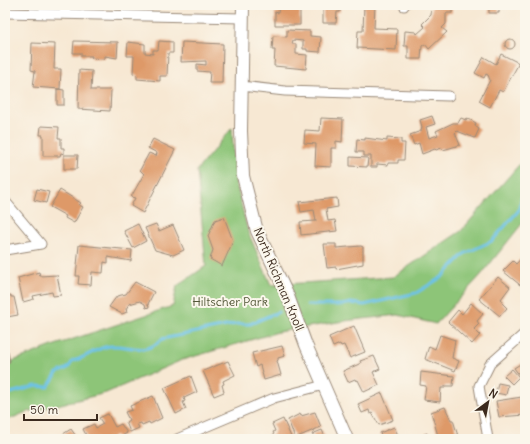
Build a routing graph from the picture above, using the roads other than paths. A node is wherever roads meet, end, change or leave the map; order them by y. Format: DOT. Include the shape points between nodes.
graph roads {
  1 [pos="243,5"];
  2 [pos="5,13"];
  3 [pos="242,18"];
  4 [pos="241,86"];
  5 [pos="449,96"];
  6 [pos="5,201"];
  7 [pos="5,250"];
  8 [pos="525,333"];
  9 [pos="324,385"];
  10 [pos="177,439"];
  11 [pos="347,439"];
  12 [pos="488,439"];
  1 -- 3 [label="street, North Richman Knoll"];
  2 -- 3 [label="street"];
  3 -- 4 [label="street, North Richman Knoll"];
  4 -- 5 [label="street"];
  4 -- 9 [label="street, North Richman Knoll" via="244,176 257,231 288,296"];
  6 -- 7 [label="street" via="41,244"];
  8 -- 12 [label="street" via="490,364 479,386"];
  9 -- 10 [label="street" via="274,398"];
  9 -- 11 [label="street, North Richman Knoll"];
}
